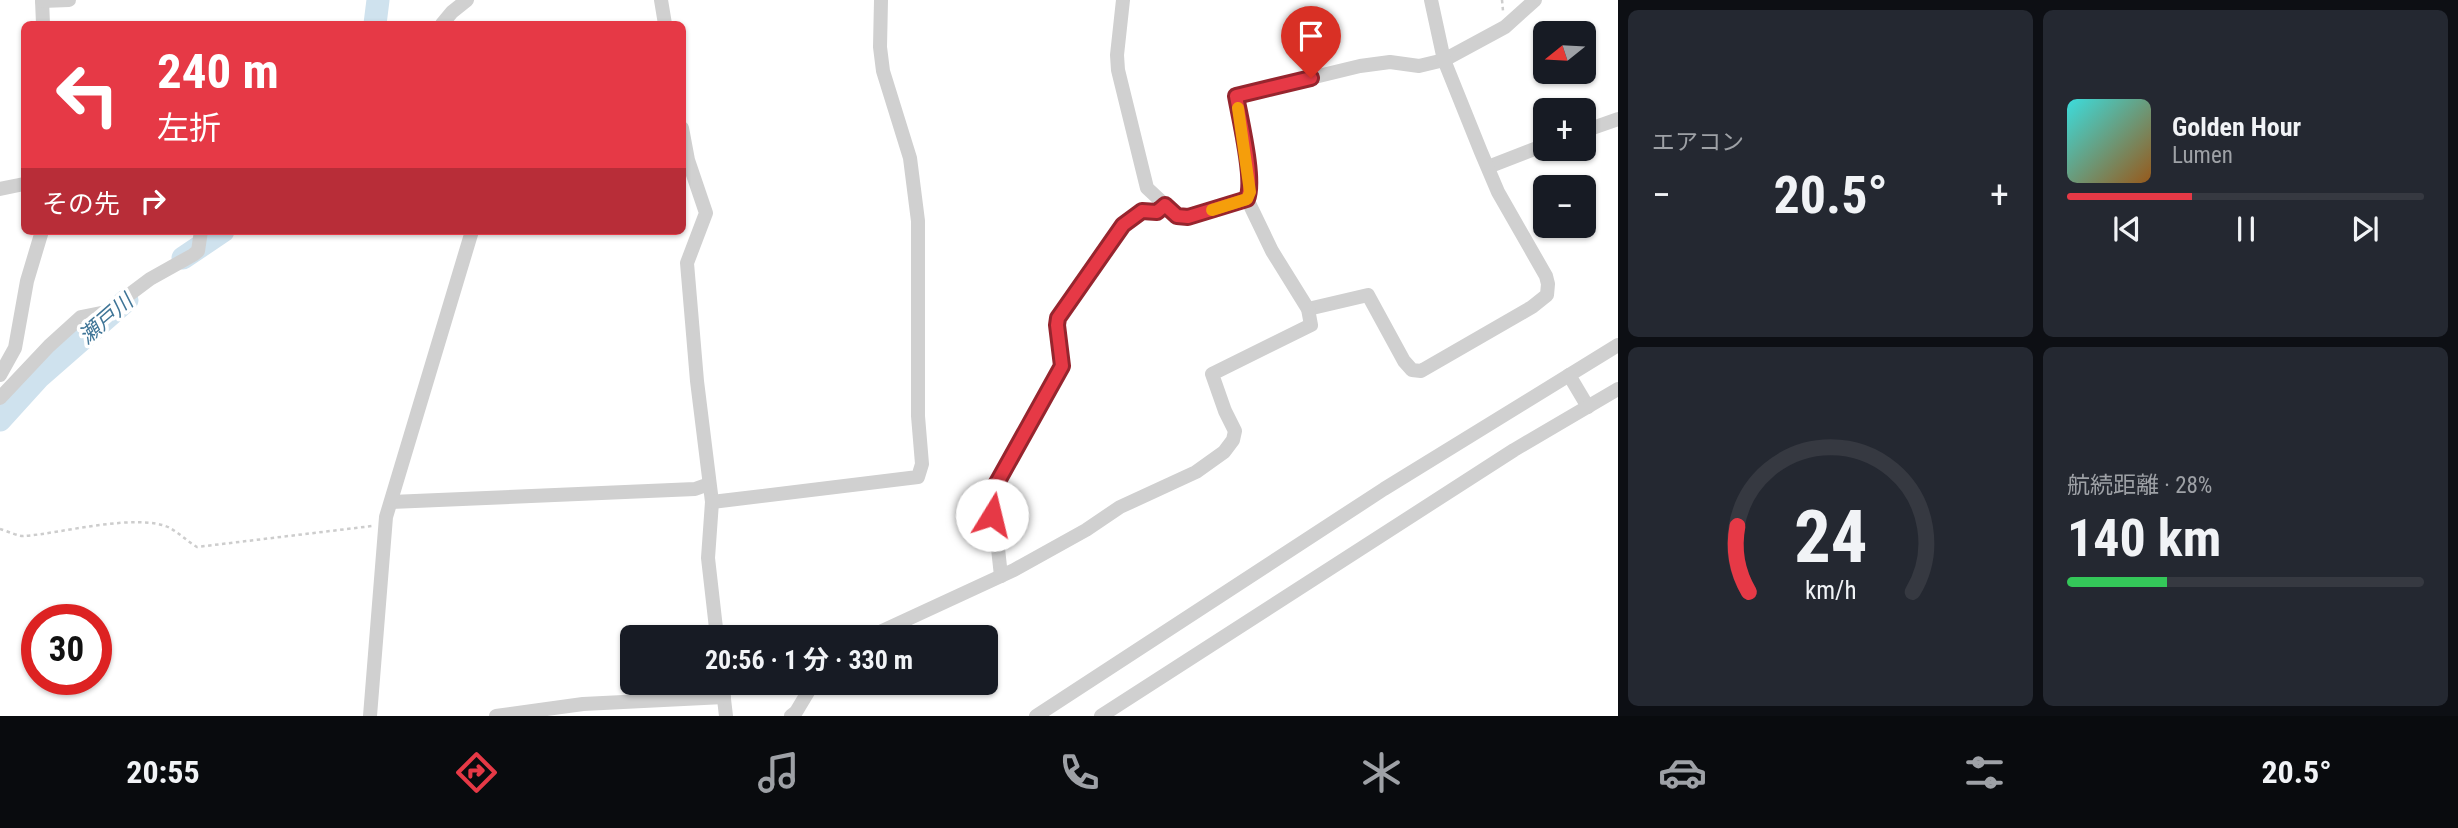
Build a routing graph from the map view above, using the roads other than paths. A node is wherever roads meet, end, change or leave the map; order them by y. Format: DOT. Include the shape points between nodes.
graph roads {
  1 [pos="42,0"];
  2 [pos="69,0"];
  3 [pos="661,0"];
  4 [pos="881,0"];
  5 [pos="1124,0"];
  6 [pos="1431,0"];
  7 [pos="1535,0"];
  8 [pos="461,2"];
  9 [pos="43,21"];
  10 [pos="445,21"];
  11 [pos="664,21"];
  12 [pos="1444,60"];
  13 [pos="1618,119"];
  14 [pos="1596,127"];
  15 [pos="686,149"];
  16 [pos="1533,150"];
  17 [pos="1488,167"];
  18 [pos="21,185"];
  19 [pos="0,189"];
  20 [pos="1247,199"];
  21 [pos="1165,205"];
  22 [pos="41,235"];
  23 [pos="200,235"];
  24 [pos="471,235"];
  25 [pos="1308,309"];
  26 [pos="1618,345"];
  27 [pos="0,375"];
  28 [pos="1569,375"];
  29 [pos="1618,389"];
  30 [pos="0,398"];
  31 [pos="1588,407"];
  32 [pos="709,484"];
  33 [pos="391,502"];
  34 [pos="712,502"];
  35 [pos="1001,576"];
  36 [pos="716,625"];
  37 [pos="895,625"];
  38 [pos="673,695"];
  39 [pos="724,695"];
  40 [pos="806,695"];
  41 [pos="370,716"];
  42 [pos="496,716"];
  43 [pos="726,716"];
  44 [pos="791,716"];
  45 [pos="1036,716"];
  46 [pos="1101,716"];
  1 -- 2 [label="street"];
  1 -- 9 [label="street"];
  3 -- 11 [label="street"];
  4 -- 34 [label="street" via="883,71 910,158 918,221 922,464 918,477"];
  5 -- 21 [label="street" via="1118,70 1147,188"];
  6 -- 12 [label="street"];
  7 -- 12 [label="street" via="1505,27"];
  8 -- 10 [label="street"];
  12 -- 17 [label="street"];
  12 -- 20 [label="street" via="1419,66 1390,62 1360,66 1236,96 1248,168"];
  13 -- 14 [label="street"];
  15 -- 32 [label="street" via="706,213 687,263"];
  16 -- 17 [label="street"];
  17 -- 25 [label="street" via="1546,276 1547,295 1532,307 1421,372 1404,361 1368,295"];
  18 -- 19 [label="street"];
  20 -- 21 [label="street" via="1188,217 1177,216"];
  20 -- 25 [label="street"];
  21 -- 35 [label="street" via="1157,212 1142,211 1123,225 1058,318 1062,366 989,500"];
  22 -- 27 [label="street" via="15,348"];
  23 -- 30 [label="street" via="193,255 106,312 81,317"];
  24 -- 33 [label="street"];
  25 -- 35 [label="street" via="1311,325 1213,373 1235,431 1224,452 1196,472 1120,507"];
  26 -- 28 [label="street"];
  28 -- 31 [label="street"];
  28 -- 45 [label="street" via="1384,489"];
  29 -- 31 [label="street"];
  31 -- 46 [label="street"];
  32 -- 33 [label="street" via="695,489"];
  32 -- 34 [label="street"];
  33 -- 41 [label="street"];
  34 -- 36 [label="street" via="708,558"];
  35 -- 37 [label="street"];
  38 -- 42 [label="street"];
  39 -- 43 [label="street"];
  40 -- 44 [label="street"];
}
